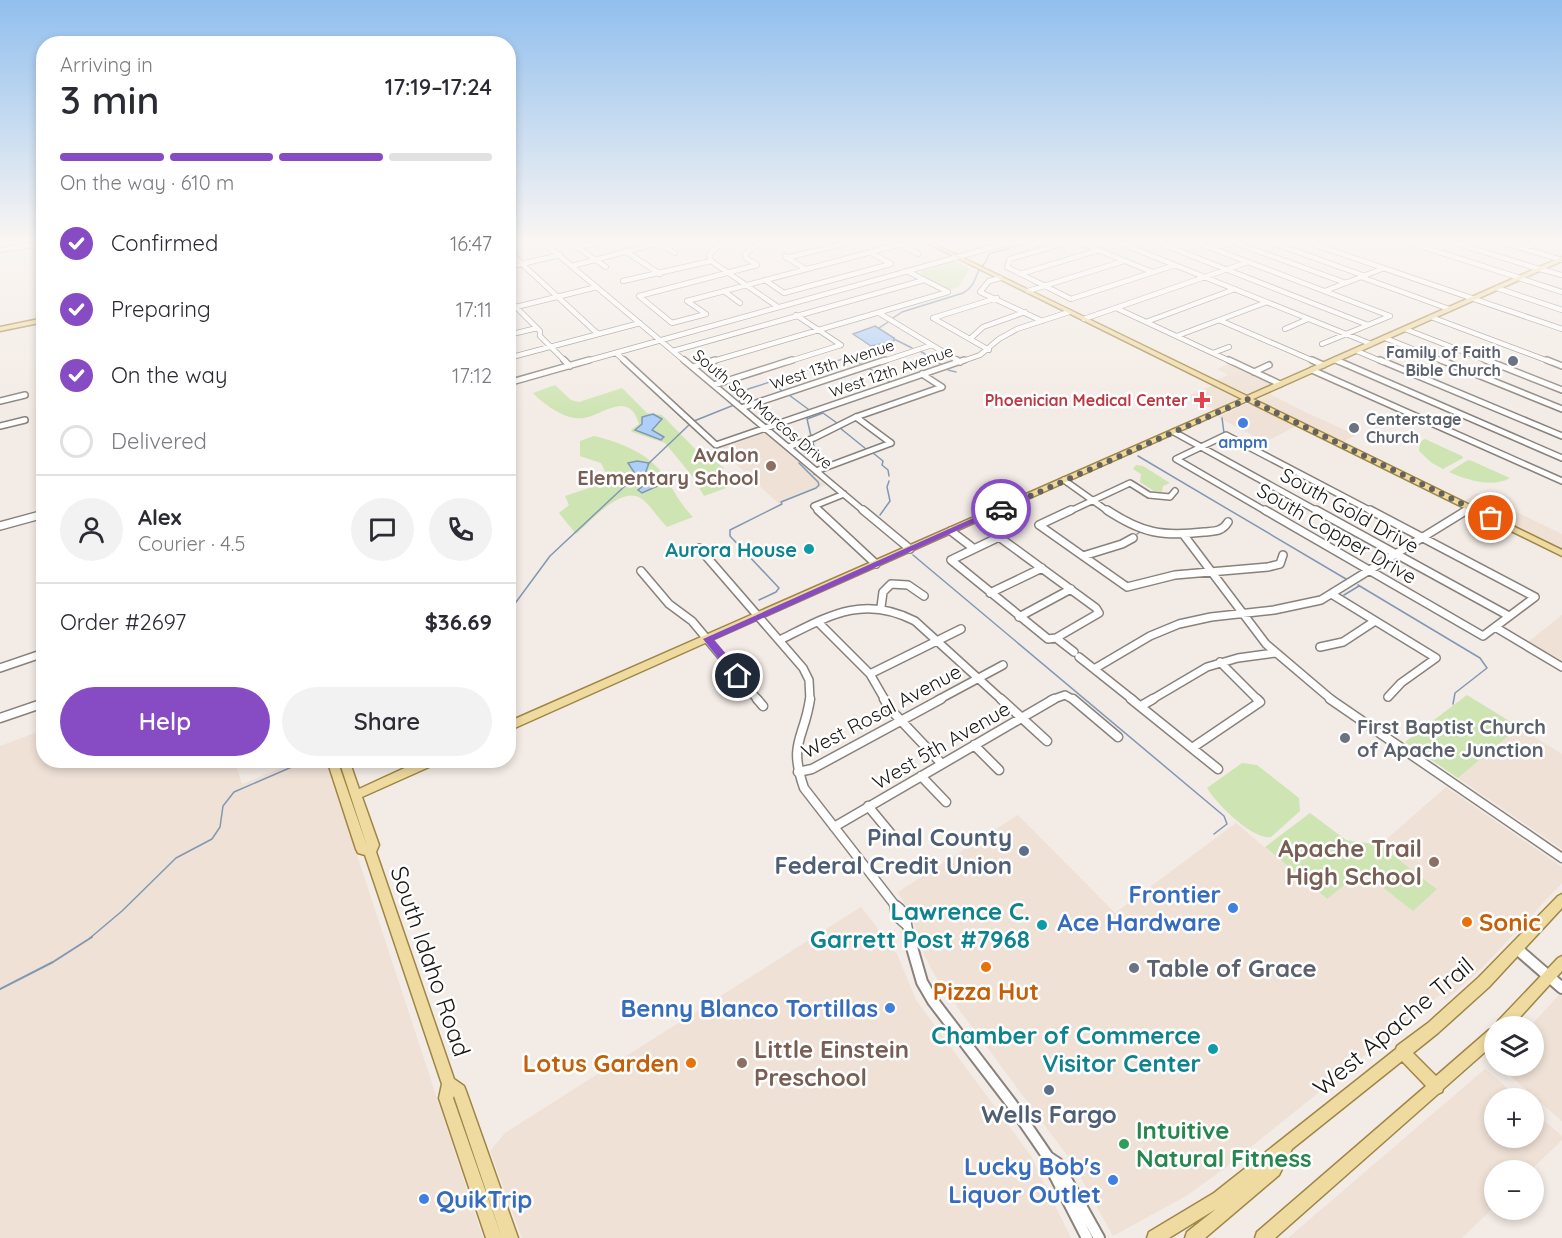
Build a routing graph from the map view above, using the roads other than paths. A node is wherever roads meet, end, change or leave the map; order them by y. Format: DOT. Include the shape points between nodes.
graph roads {
  1 [pos="540,301"];
  2 [pos="563,301"];
  3 [pos="613,301"];
  4 [pos="645,301"];
  5 [pos="688,301"];
  6 [pos="737,301"];
  7 [pos="769,301"];
  8 [pos="801,301"];
  9 [pos="853,301"];
  10 [pos="919,301"];
  11 [pos="988,301"];
  12 [pos="1003,301"];
  13 [pos="1047,301"];
  14 [pos="1137,301"];
  15 [pos="1203,301"];
  16 [pos="1264,301"];
  17 [pos="1307,301"];
  18 [pos="1350,301"];
  19 [pos="1428,301"];
  20 [pos="1467,301"];
  21 [pos="1481,301"];
  22 [pos="1535,301"];
  23 [pos="849,302"];
  24 [pos="1267,302"];
  25 [pos="740,303"];
  26 [pos="516,307"];
  27 [pos="778,307"];
  28 [pos="1116,308"];
  29 [pos="1449,309"];
  30 [pos="1562,310"];
  31 [pos="1025,312"];
  32 [pos="1069,312"];
  33 [pos="879,313"];
  34 [pos="796,315"];
  35 [pos="1431,317"];
  36 [pos="1084,319"];
  37 [pos="1308,319"];
  38 [pos="1219,320"];
  39 [pos="1042,321"];
  40 [pos="36,322"];
  41 [pos="1146,322"];
  42 [pos="640,323"];
  43 [pos="1368,325"];
  44 [pos="537,328"];
  45 [pos="0,329"];
  46 [pos="1285,329"];
  47 [pos="1405,329"];
  48 [pos="1562,329"];
  49 [pos="818,330"];
  50 [pos="516,333"];
  51 [pos="598,334"];
  52 [pos="1346,334"];
  53 [pos="1177,336"];
  54 [pos="1384,338"];
  55 [pos="970,339"];
  56 [pos="661,340"];
  57 [pos="1322,344"];
  58 [pos="1371,344"];
  59 [pos="932,345"];
  60 [pos="551,347"];
  61 [pos="1229,347"];
  62 [pos="989,350"];
  63 [pos="673,351"];
  64 [pos="1357,351"];
  65 [pos="616,353"];
  66 [pos="1213,353"];
  67 [pos="516,356"];
  68 [pos="1335,360"];
  69 [pos="960,362"];
  70 [pos="1269,365"];
  71 [pos="1323,365"];
  72 [pos="570,366"];
  73 [pos="1562,366"];
  74 [pos="693,367"];
  75 [pos="1312,370"];
  76 [pos="1254,372"];
  77 [pos="922,374"];
  78 [pos="516,381"];
  79 [pos="1280,384"];
  80 [pos="714,385"];
  81 [pos="1562,390"];
  82 [pos="25,395"];
  83 [pos="1248,399"];
  84 [pos="0,401"];
  85 [pos="741,408"];
  86 [pos="1562,409"];
  87 [pos="856,417"];
  88 [pos="25,420"];
  89 [pos="0,426"];
  90 [pos="765,428"];
  91 [pos="1174,432"];
  92 [pos="1562,436"];
  93 [pos="1200,446"];
  94 [pos="788,447"];
  95 [pos="1562,458"];
  96 [pos="816,471"];
  97 [pos="1064,480"];
  98 [pos="1562,481"];
  99 [pos="1175,491"];
  100 [pos="844,494"];
  101 [pos="1094,500"];
  102 [pos="1470,508"];
  103 [pos="36,516"];
  104 [pos="1228,522"];
  105 [pos="0,526"];
  106 [pos="951,531"];
  107 [pos="1183,534"];
  108 [pos="999,537"];
  109 [pos="1133,538"];
  110 [pos="1423,538"];
  111 [pos="699,548"];
  112 [pos="973,548"];
  113 [pos="910,549"];
  114 [pos="1562,553"];
  115 [pos="1397,554"];
  116 [pos="1283,555"];
  117 [pos="1083,556"];
  118 [pos="876,564"];
  119 [pos="1042,568"];
  120 [pos="641,571"];
  121 [pos="1370,571"];
  122 [pos="1212,572"];
  123 [pos="1071,590"];
  124 [pos="990,593"];
  125 [pos="1333,595"];
  126 [pos="924,596"];
  127 [pos="881,607"];
  128 [pos="1099,613"];
  129 [pos="1242,614"];
  130 [pos="758,616"];
  131 [pos="1509,616"];
  132 [pos="1019,617"];
  133 [pos="1375,621"];
  134 [pos="818,622"];
  135 [pos="1495,627"];
  136 [pos="961,629"];
  137 [pos="1052,638"];
  138 [pos="708,639"];
  139 [pos="780,640"];
  140 [pos="937,641"];
  141 [pos="1320,647"];
  142 [pos="1275,653"];
  143 [pos="36,656"];
  144 [pos="1220,662"];
  145 [pos="1003,665"];
  146 [pos="1562,665"];
  147 [pos="0,668"];
  148 [pos="1094,669"];
  149 [pos="870,675"];
  150 [pos="978,679"];
  151 [pos="1388,698"];
  152 [pos="36,706"];
  153 [pos="763,706"];
  154 [pos="1141,706"];
  155 [pos="0,718"];
  156 [pos="1021,718"];
  157 [pos="900,721"];
  158 [pos="516,723"];
  159 [pos="1118,737"];
  160 [pos="1047,741"];
  161 [pos="974,745"];
  162 [pos="1192,748"];
  163 [pos="942,764"];
  164 [pos="335,768"];
  165 [pos="347,768"];
  166 [pos="416,768"];
  167 [pos="1218,769"];
  168 [pos="999,770"];
  169 [pos="798,772"];
  170 [pos="921,776"];
  171 [pos="356,795"];
  172 [pos="946,802"];
  173 [pos="868,806"];
  174 [pos="834,827"];
  175 [pos="892,835"];
  176 [pos="370,852"];
  177 [pos="1562,858"];
  178 [pos="1562,900"];
  179 [pos="1516,948"];
  180 [pos="1562,962"];
  181 [pos="1548,977"];
  182 [pos="1562,988"];
  183 [pos="1512,1016"];
  184 [pos="1484,1044"];
  185 [pos="1402,1051"];
  186 [pos="449,1084"];
  187 [pos="1437,1087"];
  188 [pos="1287,1142"];
  189 [pos="1048,1157"];
  190 [pos="494,1238"];
  191 [pos="510,1238"];
  192 [pos="1087,1238"];
  193 [pos="1099,1238"];
  194 [pos="1155,1238"];
  195 [pos="1193,1238"];
  196 [pos="1263,1238"];
  1 -- 26 [label="street"];
  2 -- 51 [label="street"];
  3 -- 42 [label="street, South San Marcos Drive"];
  4 -- 5 [label="street" via="672,324 706,314"];
  6 -- 25 [label="street"];
  7 -- 27 [label="street"];
  8 -- 27 [label="street"];
  9 -- 23 [label="street"];
  10 -- 33 [label="street"];
  11 -- 55 [label="street" via="933,318"];
  12 -- 31 [label="street"];
  13 -- 32 [label="main road"];
  14 -- 28 [label="street"];
  15 -- 41 [label="street"];
  16 -- 24 [label="street"];
  17 -- 43 [label="street"];
  18 -- 43 [label="street" via="1390,316"];
  19 -- 29 [label="street"];
  20 -- 29 [label="main road"];
  21 -- 48 [label="street"];
  22 -- 30 [label="street"];
  23 -- 34 [label="street"];
  24 -- 37 [label="street"];
  24 -- 38 [label="street"];
  26 -- 44 [label="street"];
  27 -- 56 [label="street"];
  28 -- 36 [label="street"];
  28 -- 41 [label="street"];
  29 -- 35 [label="main road"];
  31 -- 39 [label="street"];
  31 -- 55 [label="street" via="983,327"];
  32 -- 36 [label="main road"];
  32 -- 39 [label="street, West 12th Avenue"];
  33 -- 49 [label="street"];
  33 -- 59 [label="street"];
  34 -- 49 [label="street"];
  34 -- 63 [label="street"];
  35 -- 47 [label="main road"];
  35 -- 73 [label="street"];
  36 -- 83 [label="main road"];
  37 -- 46 [label="street"];
  37 -- 52 [label="street"];
  38 -- 53 [label="street"];
  38 -- 71 [label="street"];
  39 -- 62 [label="street, West 12th Avenue" via="1001,337"];
  40 -- 45 [label="main road"];
  41 -- 53 [label="street"];
  42 -- 51 [label="street"];
  42 -- 56 [label="street, South San Marcos Drive"];
  43 -- 52 [label="street"];
  44 -- 50 [label="street"];
  44 -- 60 [label="street"];
  47 -- 54 [label="main road"];
  47 -- 81 [label="street"];
  49 -- 74 [label="street"];
  49 -- 80 [label="street" via="841,345"];
  51 -- 60 [label="street"];
  52 -- 57 [label="street"];
  52 -- 58 [label="street"];
  53 -- 66 [label="street"];
  54 -- 58 [label="main road"];
  54 -- 86 [label="street"];
  55 -- 62 [label="street"];
  56 -- 63 [label="street, South San Marcos Drive"];
  56 -- 65 [label="street"];
  58 -- 64 [label="main road"];
  59 -- 69 [label="street"];
  59 -- 85 [label="street, West 13th Avenue"];
  60 -- 67 [label="street"];
  60 -- 72 [label="street"];
  61 -- 66 [label="street"];
  62 -- 69 [label="street, West 12th Avenue"];
  63 -- 74 [label="street, South San Marcos Drive"];
  64 -- 68 [label="main road"];
  64 -- 92 [label="street"];
  65 -- 72 [label="street"];
  65 -- 90 [label="street, West 12th Avenue" via="716,445"];
  66 -- 76 [label="street"];
  68 -- 71 [label="main road"];
  68 -- 95 [label="street"];
  69 -- 77 [label="street, West 12th Avenue"];
  70 -- 76 [label="street"];
  71 -- 75 [label="main road"];
  72 -- 78 [label="street"];
  74 -- 80 [label="street, South San Marcos Drive"];
  75 -- 79 [label="main road"];
  75 -- 98 [label="street"];
  76 -- 79 [label="street"];
  77 -- 87 [label="street" via="942,387"];
  77 -- 90 [label="street, West 12th Avenue"];
  79 -- 83 [label="main road"];
  80 -- 85 [label="street, South San Marcos Drive"];
  82 -- 84 [label="street"];
  83 -- 91 [label="main road"];
  83 -- 102 [label="main road"];
  85 -- 90 [label="street, South San Marcos Drive"];
  87 -- 94 [label="street"];
  87 -- 96 [label="street" via="891,443"];
  88 -- 89 [label="street"];
  90 -- 94 [label="street, South San Marcos Drive"];
  91 -- 93 [label="street, South Gold Drive"];
  91 -- 97 [label="main road"];
  93 -- 110 [label="street" via="1226,435"];
  93 -- 115 [label="street, South Gold Drive"];
  93 -- 121 [label="street, South Copper Drive" via="1176,459"];
  94 -- 96 [label="street, South San Marcos Drive"];
  96 -- 100 [label="street, South San Marcos Drive"];
  97 -- 101 [label="street"];
  97 -- 106 [label="main road"];
  99 -- 101 [label="street" via="1170,497 1157,497 1130,483"];
  100 -- 113 [label="street, South San Marcos Drive"];
  100 -- 118 [label="street" via="814,506"];
  101 -- 107 [label="street" via="1142,530"];
  101 -- 117 [label="street" via="1039,525"];
  102 -- 110 [label="street"];
  102 -- 114 [label="main road"];
  103 -- 105 [label="street"];
  104 -- 107 [label="street" via="1218,531"];
  106 -- 112 [label="street"];
  106 -- 113 [label="main road"];
  107 -- 122 [label="street"];
  108 -- 112 [label="street"];
  108 -- 119 [label="street"];
  109 -- 117 [label="street"];
  110 -- 115 [label="street"];
  110 -- 131 [label="street" via="1535,597"];
  111 -- 130 [label="street"];
  112 -- 124 [label="street" via="951,560"];
  113 -- 118 [label="main road"];
  115 -- 121 [label="street"];
  115 -- 131 [label="street, South Gold Drive"];
  116 -- 122 [label="street" via="1280,564 1264,568"];
  117 -- 122 [label="street" via="1127,587 1159,578"];
  118 -- 130 [label="main road"];
  119 -- 123 [label="street"];
  119 -- 124 [label="street"];
  120 -- 138 [label="street" via="669,604"];
  121 -- 125 [label="street"];
  121 -- 135 [label="street, South Copper Drive" via="1483,636"];
  122 -- 129 [label="street"];
  123 -- 128 [label="street"];
  123 -- 132 [label="street"];
  124 -- 132 [label="street"];
  125 -- 129 [label="street" via="1309,604"];
  125 -- 133 [label="street"];
  126 -- 127 [label="street" via="908,585 891,585 883,592"];
  127 -- 134 [label="street" via="850,608"];
  127 -- 140 [label="street" via="907,616"];
  128 -- 137 [label="street"];
  129 -- 142 [label="street"];
  129 -- 148 [label="street" via="1179,624"];
  130 -- 138 [label="main road"];
  130 -- 139 [label="street"];
  131 -- 135 [label="street"];
  132 -- 137 [label="street"];
  133 -- 141 [label="street" via="1343,642"];
  133 -- 151 [label="street" via="1436,658 1401,683"];
  134 -- 139 [label="street"];
  134 -- 149 [label="street"];
  135 -- 146 [label="street"];
  136 -- 140 [label="street"];
  137 -- 148 [label="street"];
  138 -- 153 [label="street"];
  138 -- 158 [label="main road"];
  139 -- 169 [label="street" via="801,663 811,688 810,708 796,750"];
  140 -- 149 [label="street"];
  140 -- 150 [label="street"];
  142 -- 144 [label="street"];
  142 -- 177 [label="street" via="1330,699"];
  143 -- 147 [label="street"];
  144 -- 154 [label="street" via="1194,673"];
  144 -- 162 [label="street" via="1260,702"];
  145 -- 150 [label="street, West Rosal Avenue"];
  148 -- 154 [label="street"];
  149 -- 157 [label="street"];
  150 -- 156 [label="street"];
  150 -- 157 [label="street, West Rosal Avenue"];
  152 -- 155 [label="street"];
  154 -- 162 [label="street"];
  156 -- 159 [label="street, West 5th Avenue" via="1065,695"];
  156 -- 160 [label="street"];
  156 -- 161 [label="street, West 5th Avenue"];
  157 -- 163 [label="street"];
  157 -- 169 [label="street, West Rosal Avenue" via="812,769"];
  161 -- 163 [label="street, West 5th Avenue"];
  161 -- 168 [label="street"];
  162 -- 167 [label="street"];
  163 -- 170 [label="street, West 5th Avenue"];
  164 -- 176 [label="main road, South Idaho Road" via="362,849"];
  165 -- 171 [label="main road, South Idaho Road"];
  166 -- 171 [label="main road"];
  169 -- 174 [label="street" via="813,801"];
  170 -- 172 [label="street"];
  170 -- 173 [label="street, West 5th Avenue"];
  171 -- 176 [label="main road, South Idaho Road" via="373,845"];
  173 -- 174 [label="street, West 5th Avenue"];
  173 -- 175 [label="street"];
  174 -- 189 [label="street" via="894,904 899,921 906,925 919,973 933,1001"];
  176 -- 186 [label="main road, South Idaho Road"];
  178 -- 179 [label="main road, West Apache Trail"];
  179 -- 181 [label="street"];
  179 -- 185 [label="main road, West Apache Trail" via="1476,990"];
  180 -- 181 [label="main road"];
  181 -- 182 [label="street"];
  181 -- 183 [label="main road"];
  184 -- 187 [label="main road"];
  185 -- 187 [label="main road"];
  185 -- 188 [label="main road, West Apache Trail"];
  186 -- 190 [label="main road, South Idaho Road" via="446,1098"];
  186 -- 191 [label="main road, South Idaho Road" via="459,1091"];
  187 -- 196 [label="main road"];
  188 -- 194 [label="main road, West Apache Trail" via="1219,1198"];
  188 -- 195 [label="main road" via="1274,1170"];
  189 -- 192 [label="street"];
  189 -- 193 [label="street" via="1057,1163"];
}
